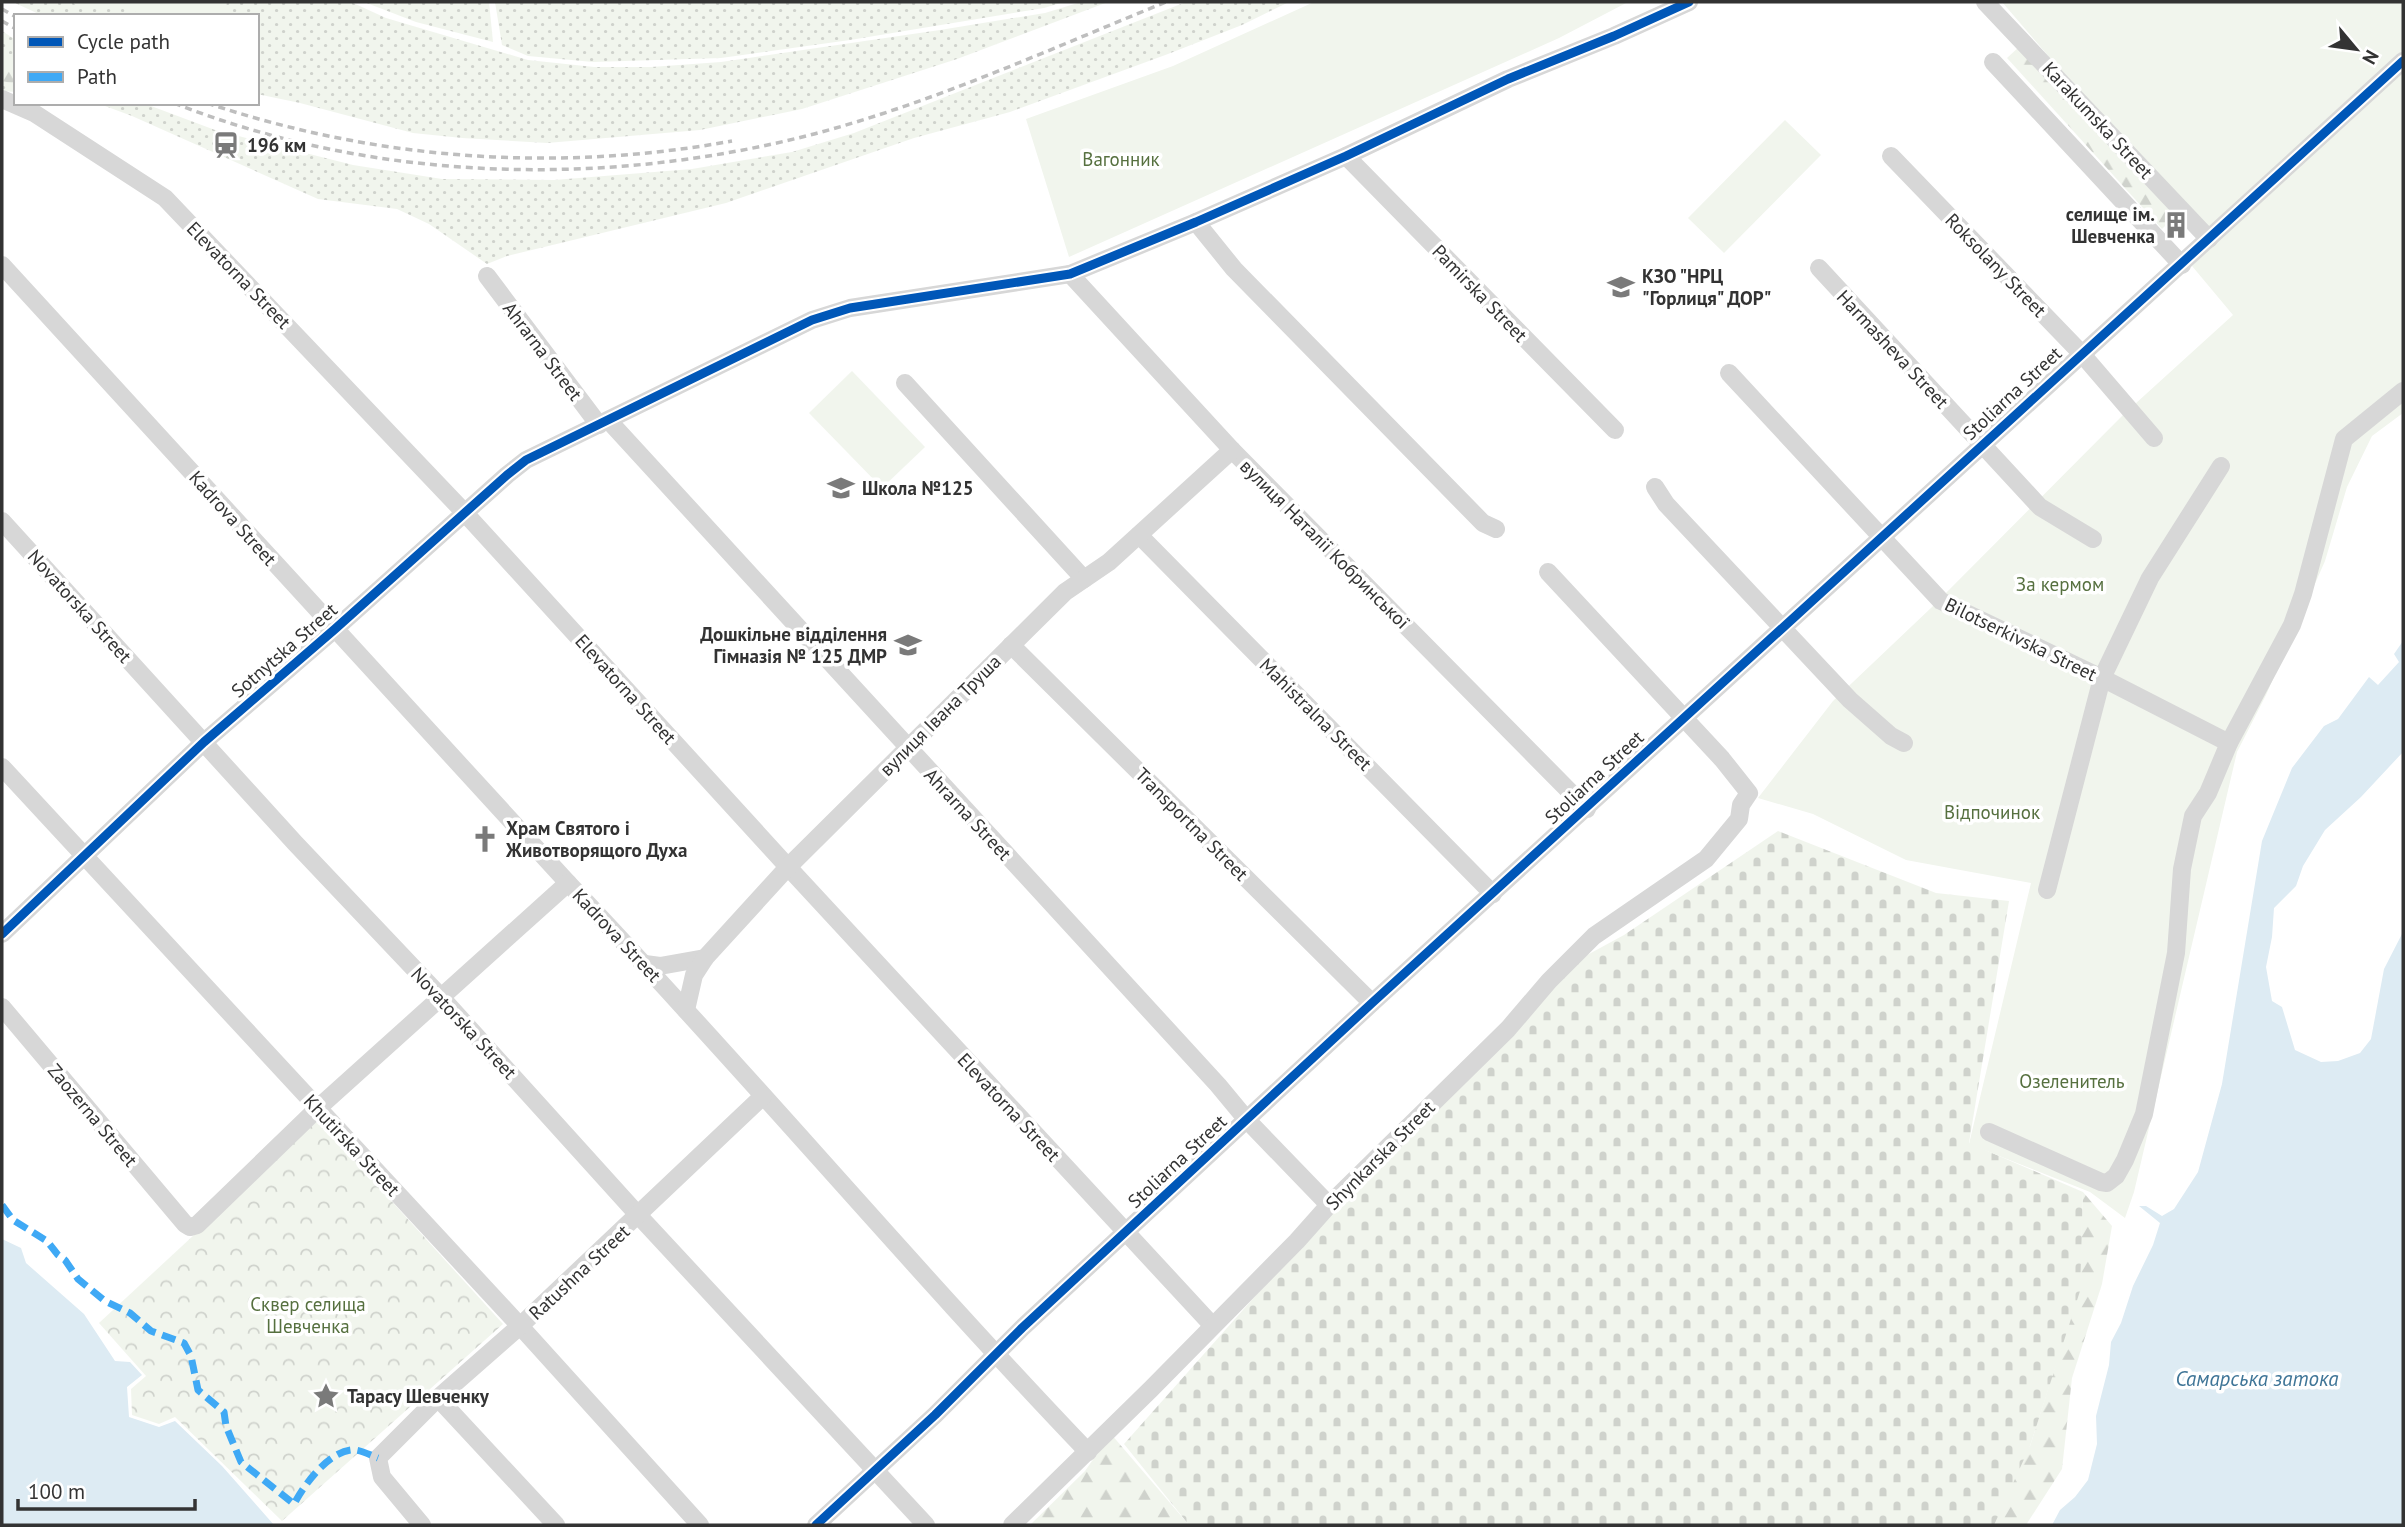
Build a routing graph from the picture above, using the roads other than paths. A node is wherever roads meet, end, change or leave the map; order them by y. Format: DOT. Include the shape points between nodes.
graph roads {
  1 [pos="1689,2"];
  2 [pos="1985,2"];
  3 [pos="2403,61"];
  4 [pos="1993,62"];
  5 [pos="16,105"];
  6 [pos="1346,156"];
  7 [pos="1891,156"];
  8 [pos="1196,222"];
  9 [pos="2209,239"];
  10 [pos="2,265"];
  11 [pos="2182,265"];
  12 [pos="1819,268"];
  13 [pos="1070,274"];
  14 [pos="487,276"];
  15 [pos="2081,353"];
  16 [pos="1729,373"];
  17 [pos="905,383"];
  18 [pos="2403,391"];
  19 [pos="604,423"];
  20 [pos="1615,430"];
  21 [pos="2154,438"];
  22 [pos="1982,445"];
  23 [pos="1232,450"];
  24 [pos="2221,466"];
  25 [pos="1655,487"];
  26 [pos="464,512"];
  27 [pos="2,521"];
  28 [pos="1496,529"];
  29 [pos="1139,535"];
  30 [pos="1880,537"];
  31 [pos="2093,539"];
  32 [pos="1548,572"];
  33 [pos="1084,579"];
  34 [pos="1783,628"];
  35 [pos="335,629"];
  36 [pos="1011,645"];
  37 [pos="2102,678"];
  38 [pos="1684,717"];
  39 [pos="204,742"];
  40 [pos="1904,743"];
  41 [pos="2229,743"];
  42 [pos="908,748"];
  43 [pos="2,767"];
  44 [pos="1587,809"];
  45 [pos="85,858"];
  46 [pos="788,867"];
  47 [pos="568,883"];
  48 [pos="2047,890"];
  49 [pos="1493,894"];
  50 [pos="2,934"];
  51 [pos="705,957"];
  52 [pos="645,964"];
  53 [pos="440,996"];
  54 [pos="1372,1003"];
  55 [pos="2,1007"];
  56 [pos="686,1010"];
  57 [pos="763,1096"];
  58 [pos="318,1108"];
  59 [pos="1247,1120"];
  60 [pos="1989,1132"];
  61 [pos="1329,1205"];
  62 [pos="639,1216"];
  63 [pos="1126,1233"];
  64 [pos="1212,1325"];
  65 [pos="520,1326"];
  66 [pos="995,1354"];
  67 [pos="438,1398"];
  68 [pos="1088,1452"];
  69 [pos="876,1470"];
  70 [pos="422,1525"];
  71 [pos="556,1525"];
  72 [pos="700,1525"];
  73 [pos="816,1525"];
  74 [pos="926,1525"];
  75 [pos="1012,1525"];
  1 -- 6 [label="street, Sotnytska Street" via="1508,79"];
  2 -- 9 [label="street, Karakumska Street"];
  3 -- 9 [label="street, Stoliarna Street"];
  4 -- 11 [label="street, Karakumska Street"];
  5 -- 26 [label="street, Elevatorna Street" via="165,198"];
  6 -- 8 [label="street, Sotnytska Street"];
  6 -- 20 [label="street, Pamirska Street"];
  7 -- 15 [label="street, Roksolany Street"];
  8 -- 13 [label="street, Sotnytska Street"];
  8 -- 28 [label="street" via="1234,270 1483,523"];
  9 -- 11 [label="street, Stoliarna Street"];
  10 -- 35 [label="street, Kadrova Street"];
  11 -- 15 [label="street, Stoliarna Street"];
  12 -- 22 [label="street, Harmasheva Street"];
  13 -- 19 [label="street, Sotnytska Street" via="850,308 812,320"];
  13 -- 23 [label="street, вулиця Наталії Кобринської"];
  14 -- 19 [label="street, Ahrarna Street"];
  15 -- 21 [label="street, Roksolany Street"];
  15 -- 22 [label="street, Stoliarna Street"];
  16 -- 30 [label="street, Bilotserkivska Street"];
  17 -- 33 [label="street"];
  18 -- 41 [label="street" via="2344,439 2292,625"];
  19 -- 26 [label="street, Sotnytska Street" via="526,460"];
  19 -- 42 [label="street, Ahrarna Street"];
  22 -- 30 [label="street, Stoliarna Street"];
  22 -- 31 [label="street, Harmasheva Street" via="2040,507"];
  23 -- 29 [label="street, вулиця Івана Труша"];
  23 -- 44 [label="street, вулиця Наталії Кобринської"];
  24 -- 37 [label="street" via="2150,578"];
  25 -- 34 [label="street"];
  26 -- 35 [label="street, Sotnytska Street"];
  26 -- 46 [label="street, Elevatorna Street"];
  27 -- 39 [label="street, Novatorska Street"];
  29 -- 33 [label="street, вулиця Івана Труша"];
  29 -- 49 [label="street, Mahistralna Street"];
  30 -- 34 [label="street, Stoliarna Street"];
  30 -- 37 [label="street, Bilotserkivska Street" via="1941,601"];
  32 -- 38 [label="street"];
  33 -- 36 [label="street, вулиця Івана Труша"];
  34 -- 38 [label="street, Stoliarna Street"];
  34 -- 40 [label="street" via="1850,700"];
  35 -- 39 [label="street, Sotnytska Street"];
  35 -- 47 [label="street, Kadrova Street"];
  36 -- 42 [label="street, вулиця Івана Труша"];
  36 -- 54 [label="street, Transportna Street"];
  37 -- 41 [label="street, Bilotserkivska Street"];
  37 -- 48 [label="street"];
  38 -- 44 [label="street, Stoliarna Street"];
  38 -- 61 [label="street, Shynkarska Street" via="1749,793 1739,819 1706,859 1594,936 1508,1029"];
  39 -- 45 [label="street, Sotnytska Street"];
  39 -- 53 [label="street, Novatorska Street"];
  41 -- 60 [label="street" via="2188,834 2180,878 2176,953 2155,1066 2144,1114 2116,1176 2101,1182"];
  42 -- 46 [label="street, вулиця Івана Труша"];
  42 -- 59 [label="street, Ahrarna Street"];
  43 -- 45 [label="street, Khutirska Street"];
  44 -- 49 [label="street, Stoliarna Street"];
  45 -- 50 [label="street, Sotnytska Street"];
  45 -- 58 [label="street, Khutirska Street"];
  46 -- 51 [label="street, вулиця Івана Труша"];
  46 -- 63 [label="street, Elevatorna Street"];
  47 -- 52 [label="street, Kadrova Street"];
  47 -- 53 [label="street"];
  49 -- 54 [label="street, Stoliarna Street"];
  51 -- 52 [label="street"];
  51 -- 56 [label="street, вулиця Івана Труша" via="694,975"];
  52 -- 56 [label="street, Kadrova Street"];
  53 -- 58 [label="street"];
  53 -- 62 [label="street, Novatorska Street"];
  54 -- 59 [label="street, Stoliarna Street"];
  55 -- 58 [label="street, Zaozerna Street" via="190,1227"];
  56 -- 57 [label="street, Kadrova Street"];
  57 -- 62 [label="street, Ratushna Street"];
  57 -- 66 [label="street, Kadrova Street"];
  58 -- 65 [label="street, Khutirska Street"];
  59 -- 61 [label="street, Ahrarna Street"];
  59 -- 63 [label="street, Stoliarna Street"];
  61 -- 64 [label="street, Shynkarska Street"];
  62 -- 65 [label="street, Ratushna Street"];
  62 -- 69 [label="street, Novatorska Street"];
  63 -- 64 [label="street, Elevatorna Street"];
  63 -- 66 [label="street, Stoliarna Street"];
  64 -- 68 [label="street, Shynkarska Street"];
  65 -- 67 [label="street, Ratushna Street"];
  65 -- 72 [label="street, Khutirska Street"];
  66 -- 68 [label="street, Kadrova Street"];
  66 -- 69 [label="street, Stoliarna Street"];
  67 -- 70 [label="street, Ratushna Street" via="378,1458 382,1477"];
  67 -- 71 [label="street"];
  68 -- 75 [label="street, Shynkarska Street"];
  69 -- 73 [label="street, Stoliarna Street"];
  69 -- 74 [label="street, Novatorska Street"];
}
